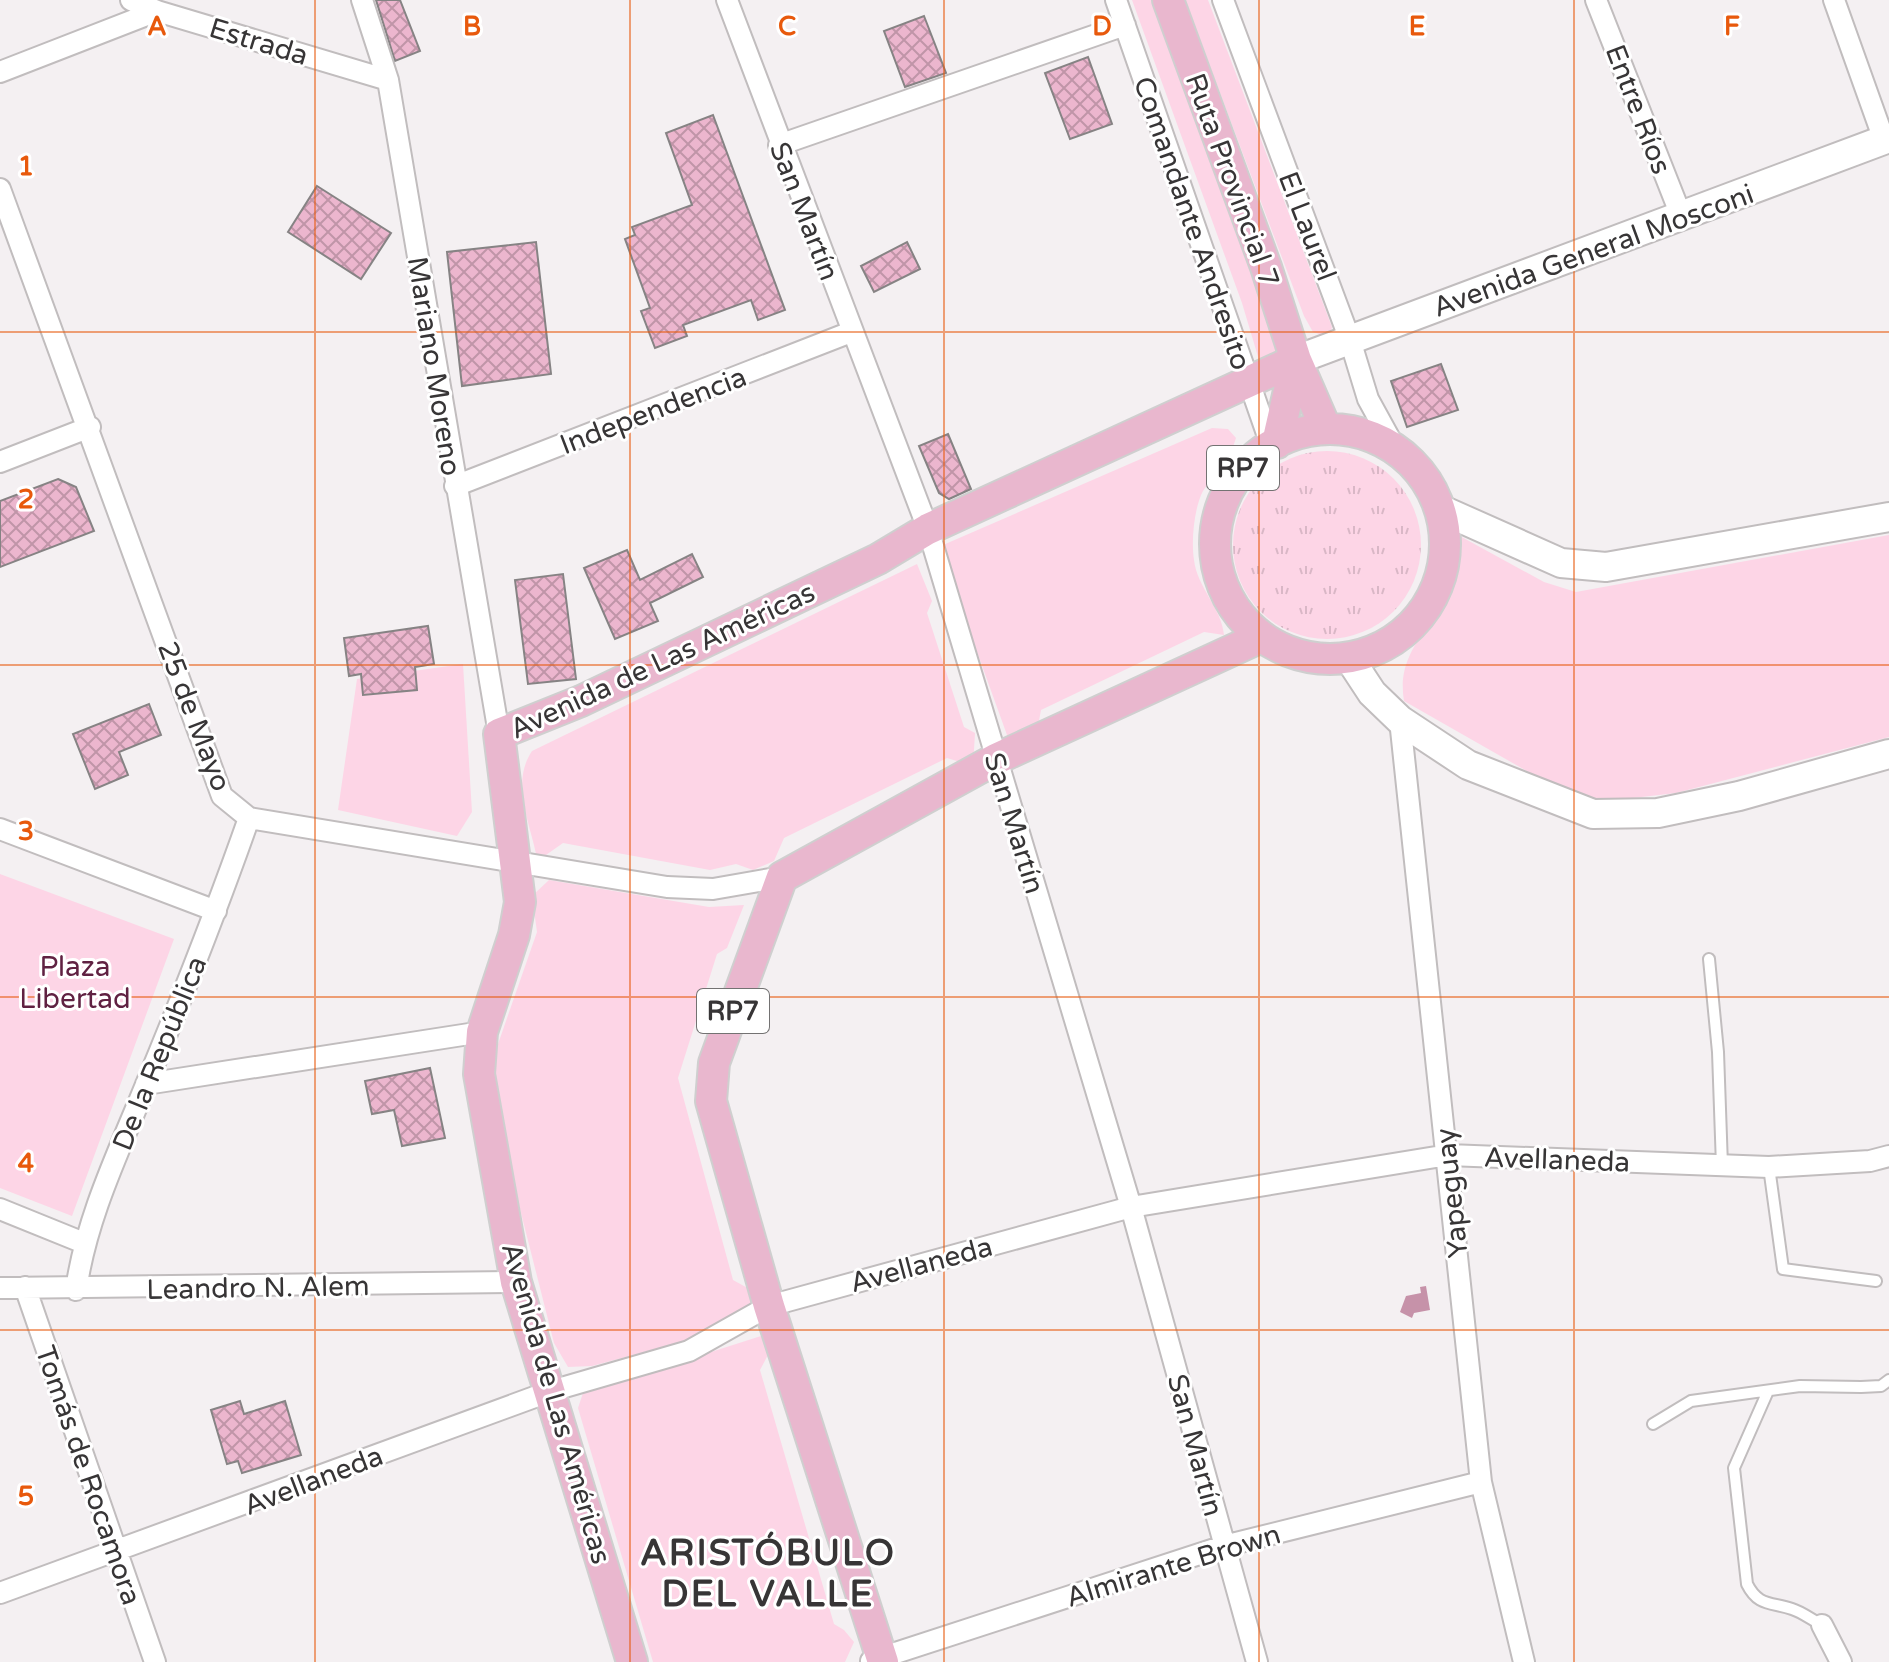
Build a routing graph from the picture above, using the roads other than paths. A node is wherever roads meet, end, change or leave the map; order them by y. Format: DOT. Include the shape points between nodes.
graph roads {
  1 [pos="131,0"];
  2 [pos="362,0"];
  3 [pos="727,0"];
  4 [pos="1116,0"];
  5 [pos="1168,0"];
  6 [pos="1223,0"];
  7 [pos="1596,0"];
  8 [pos="1834,0"];
  9 [pos="157,11"];
  10 [pos="1125,25"];
  11 [pos="0,72"];
  12 [pos="388,80"];
  13 [pos="1886,139"];
  14 [pos="779,145"];
  15 [pos="0,189"];
  16 [pos="1682,218"];
  17 [pos="851,332"];
  18 [pos="1350,340"];
  19 [pos="1296,360"];
  20 [pos="1248,380"];
  21 [pos="90,427"];
  22 [pos="1326,429"];
  23 [pos="1274,444"];
  24 [pos="1396,450"];
  25 [pos="0,462"];
  26 [pos="455,486"];
  27 [pos="1440,509"];
  28 [pos="1889,517"];
  29 [pos="928,529"];
  30 [pos="1261,637"];
  31 [pos="1349,658"];
  32 [pos="1400,720"];
  33 [pos="499,734"];
  34 [pos="1889,754"];
  35 [pos="996,759"];
  36 [pos="249,818"];
  37 [pos="0,829"];
  38 [pos="516,865"];
  39 [pos="782,877"];
  40 [pos="216,911"];
  41 [pos="1709,959"];
  42 [pos="482,1032"];
  43 [pos="146,1084"];
  44 [pos="1448,1155"];
  45 [pos="1889,1156"];
  46 [pos="1722,1166"];
  47 [pos="1769,1167"];
  48 [pos="1131,1207"];
  49 [pos="0,1209"];
  50 [pos="84,1243"];
  51 [pos="1876,1281"];
  52 [pos="516,1282"];
  53 [pos="25,1287"];
  54 [pos="0,1288"];
  55 [pos="76,1290"];
  56 [pos="769,1306"];
  57 [pos="1889,1380"];
  58 [pos="551,1391"];
  59 [pos="1768,1391"];
  60 [pos="1653,1424"];
  61 [pos="1481,1482"];
  62 [pos="1224,1546"];
  63 [pos="115,1554"];
  64 [pos="0,1593"];
  65 [pos="1822,1625"];
  66 [pos="878,1660"];
  67 [pos="155,1662"];
  68 [pos="632,1662"];
  69 [pos="1257,1662"];
  70 [pos="1524,1662"];
  71 [pos="1841,1662"];
  1 -- 9 [label="street, Estrada"];
  2 -- 12 [label="street, Mariano Moreno"];
  3 -- 14 [label="street, San Martín"];
  4 -- 10 [label="street, Comandante Andresito"];
  5 -- 19 [label="main road, Ruta Provincial 7"];
  6 -- 18 [label="street, El Laurel"];
  7 -- 16 [label="street, Entre Ríos"];
  8 -- 13 [label="street"];
  9 -- 11 [label="street"];
  9 -- 12 [label="street, Estrada"];
  10 -- 14 [label="street"];
  10 -- 20 [label="street, Comandante Andresito"];
  12 -- 26 [label="street, Mariano Moreno"];
  13 -- 16 [label="main road, Avenida General Mosconi"];
  14 -- 17 [label="street, San Martín"];
  15 -- 21 [label="street, 25 de Mayo"];
  16 -- 18 [label="main road, Avenida General Mosconi"];
  17 -- 26 [label="street, Independencia"];
  17 -- 29 [label="street, San Martín"];
  18 -- 19 [label="main road, Avenida General Mosconi"];
  18 -- 24 [label="street, El Laurel" via="1368,399"];
  19 -- 20 [label="main road, Avenida de Las Américas / RP7"];
  19 -- 22 [label="main road, Ruta Provincial 7"];
  19 -- 23 [label="main road, RP7"];
  20 -- 23 [label="street, Comandante Andresito"];
  20 -- 29 [label="main road, Avenida de Las Américas / RP7"];
  21 -- 25 [label="street"];
  21 -- 36 [label="street, 25 de Mayo" via="222,796"];
  22 -- 23 [label="main road, RP7"];
  22 -- 24 [label="main road, RP7" via="1363,434"];
  23 -- 30 [label="main road, RP7" via="1243,468 1223,500 1215,537 1224,587 1235,609"];
  24 -- 27 [label="main road, RP7" via="1423,476"];
  26 -- 33 [label="street, Mariano Moreno"];
  27 -- 28 [label="main road" via="1561,563 1606,567"];
  27 -- 31 [label="main road, RP7" via="1446,548 1438,587 1417,621 1386,645"];
  29 -- 33 [label="main road, Avenida de Las Américas / RP7" via="878,559 581,701"];
  29 -- 35 [label="street, San Martín"];
  30 -- 31 [label="main road, RP7" via="1288,652 1318,659"];
  30 -- 35 [label="main road"];
  31 -- 32 [label="main road" via="1372,693"];
  32 -- 34 [label="main road" via="1468,765 1593,814 1658,813"];
  32 -- 44 [label="street, Yapeguay"];
  33 -- 38 [label="main road, Avenida de Las Américas"];
  35 -- 39 [label="main road"];
  35 -- 48 [label="street, San Martín"];
  36 -- 38 [label="street, 25 de Mayo"];
  36 -- 40 [label="street, De la República"];
  37 -- 40 [label="street"];
  38 -- 39 [label="street, 25 de Mayo" via="695,889"];
  38 -- 42 [label="main road, Avenida de Las Américas" via="520,902 514,935"];
  39 -- 56 [label="main road, RP7" via="714,1063 711,1101"];
  40 -- 43 [label="street, De la República"];
  41 -- 46 [label="lane"];
  42 -- 43 [label="street"];
  42 -- 52 [label="main road, Avenida de Las Américas" via="479,1074"];
  43 -- 50 [label="street, De la República"];
  44 -- 46 [label="street, Avellaneda"];
  44 -- 48 [label="street, Avellaneda"];
  44 -- 61 [label="street, Yapeguay"];
  45 -- 47 [label="street, Avellaneda"];
  46 -- 47 [label="street, Avellaneda"];
  47 -- 51 [label="lane" via="1783,1269"];
  48 -- 56 [label="street, Avellaneda"];
  48 -- 62 [label="street, San Martín"];
  49 -- 50 [label="street"];
  50 -- 55 [label="street, De la República"];
  52 -- 55 [label="street, Leandro N. Alem"];
  52 -- 58 [label="main road, Avenida de Las Américas"];
  53 -- 54 [label="street, Leandro N. Alem"];
  53 -- 55 [label="street, Leandro N. Alem"];
  53 -- 63 [label="street, Tomás de Rocamora"];
  56 -- 58 [label="street, Avellaneda" via="689,1351"];
  56 -- 66 [label="main road, RP7"];
  57 -- 59 [label="lane" via="1881,1386"];
  58 -- 63 [label="street, Avellaneda"];
  58 -- 68 [label="main road, Avenida de Las Américas"];
  59 -- 60 [label="lane" via="1691,1401"];
  59 -- 65 [label="lane" via="1734,1468 1747,1584 1754,1598 1793,1609"];
  61 -- 62 [label="street, Almirante Brown"];
  61 -- 70 [label="street, Yapeguay"];
  62 -- 66 [label="street, Almirante Brown"];
  62 -- 69 [label="street, San Martín"];
  63 -- 64 [label="street, Avellaneda"];
  63 -- 67 [label="street, Tomás de Rocamora"];
  65 -- 71 [label="street"];
}
